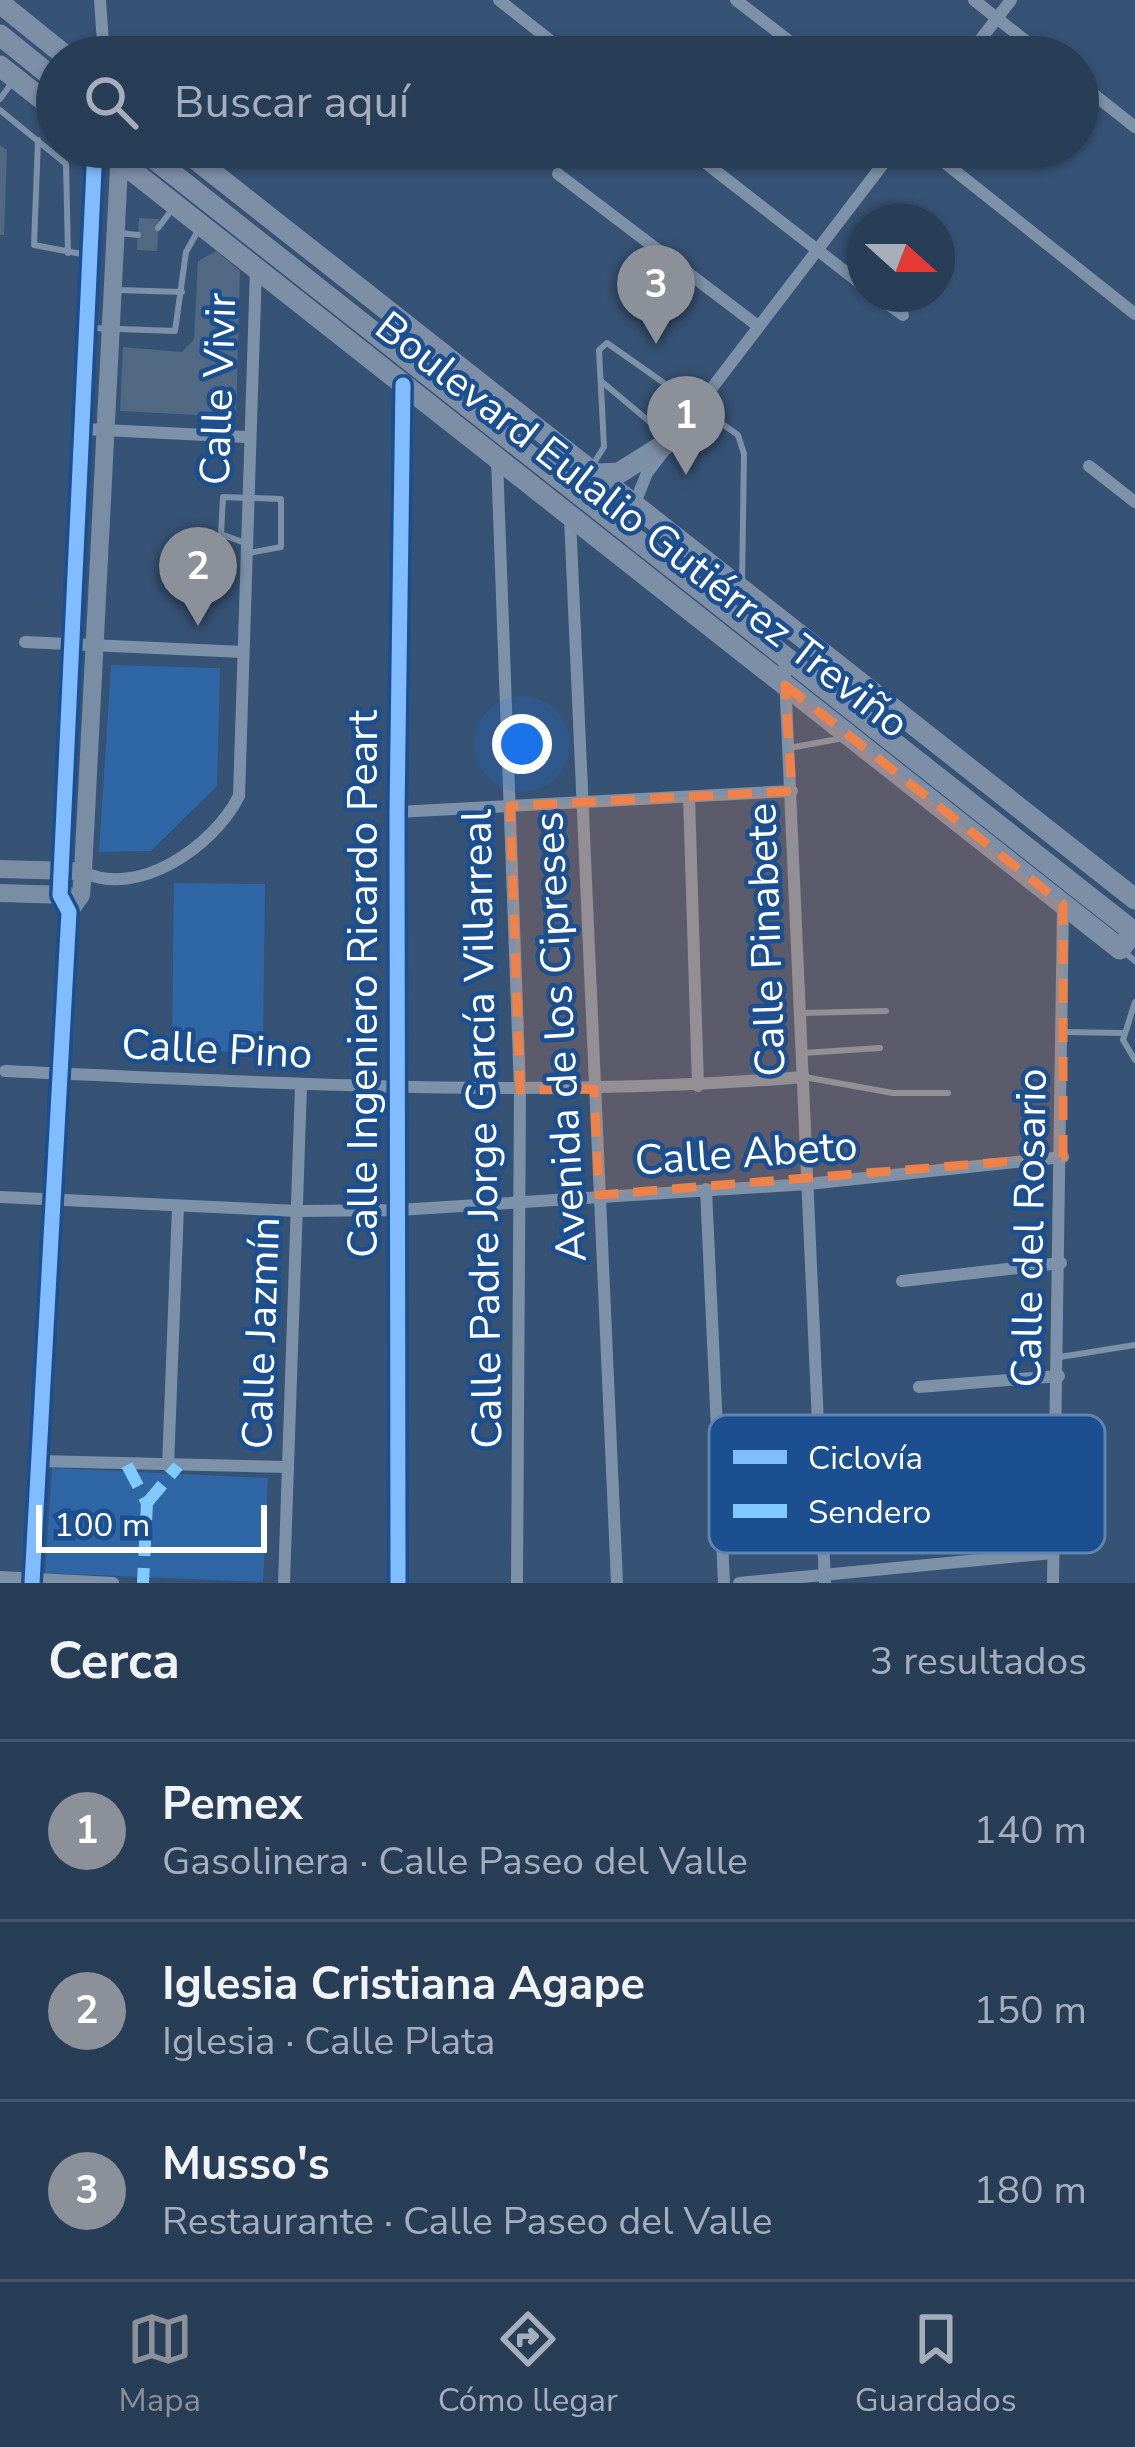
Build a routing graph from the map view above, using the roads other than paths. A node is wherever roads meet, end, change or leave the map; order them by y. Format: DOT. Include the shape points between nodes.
graph roads {
  1 [pos="100,0"];
  2 [pos="500,0"];
  3 [pos="736,0"];
  4 [pos="974,0"];
  5 [pos="1012,0"];
  6 [pos="0,2"];
  7 [pos="997,18"];
  8 [pos="0,35"];
  9 [pos="41,36"];
  10 [pos="103,36"];
  11 [pos="545,36"];
  12 [pos="783,36"];
  13 [pos="983,36"];
  14 [pos="1020,36"];
  15 [pos="36,64"];
  16 [pos="8,72"];
  17 [pos="36,94"];
  18 [pos="0,99"];
  19 [pos="1099,99"];
  20 [pos="0,110"];
  21 [pos="1135,127"];
  22 [pos="36,137"];
  23 [pos="36,167"];
  24 [pos="68,168"];
  25 [pos="106,168"];
  26 [pos="110,168"];
  27 [pos="129,168"];
  28 [pos="166,168"];
  29 [pos="207,168"];
  30 [pos="712,168"];
  31 [pos="879,168"];
  32 [pos="951,168"];
  33 [pos="558,174"];
  34 [pos="175,206"];
  35 [pos="200,226"];
  36 [pos="158,228"];
  37 [pos="116,233"];
  38 [pos="138,235"];
  39 [pos="268,248"];
  40 [pos="815,250"];
  41 [pos="68,253"];
  42 [pos="91,255"];
  43 [pos="255,271"];
  44 [pos="847,274"];
  45 [pos="113,290"];
  46 [pos="182,292"];
  47 [pos="899,312"];
  48 [pos="1135,314"];
  49 [pos="903,315"];
  50 [pos="758,326"];
  51 [pos="87,328"];
  52 [pos="112,330"];
  53 [pos="600,380"];
  54 [pos="403,385"];
  55 [pos="698,406"];
  56 [pos="82,429"];
  57 [pos="107,430"];
  58 [pos="247,437"];
  59 [pos="671,440"];
  60 [pos="497,459"];
  61 [pos="1089,466"];
  62 [pos="593,471"];
  63 [pos="574,488"];
  64 [pos="246,495"];
  65 [pos="1135,502"];
  66 [pos="635,503"];
  67 [pos="570,512"];
  68 [pos="245,548"];
  69 [pos="662,557"];
  70 [pos="742,588"];
  71 [pos="25,642"];
  72 [pos="74,645"];
  73 [pos="98,647"];
  74 [pos="243,652"];
  75 [pos="784,653"];
  76 [pos="785,685"];
  77 [pos="848,734"];
  78 [pos="789,748"];
  79 [pos="792,791"];
  80 [pos="689,797"];
  81 [pos="581,803"];
  82 [pos="510,806"];
  83 [pos="397,812"];
  84 [pos="0,869"];
  85 [pos="62,870"];
  86 [pos="1064,874"];
  87 [pos="91,876"];
  88 [pos="0,893"];
  89 [pos="1135,898"];
  90 [pos="64,903"];
  91 [pos="1063,904"];
  92 [pos="1131,944"];
  93 [pos="1135,1002"];
  94 [pos="886,1011"];
  95 [pos="802,1013"];
  96 [pos="1063,1032"];
  97 [pos="1124,1033"];
  98 [pos="880,1048"];
  99 [pos="803,1053"];
  100 [pos="1135,1060"];
  101 [pos="5,1071"];
  102 [pos="58,1073"];
  103 [pos="804,1077"];
  104 [pos="698,1085"];
  105 [pos="301,1086"];
  106 [pos="397,1088"];
  107 [pos="594,1089"];
  108 [pos="520,1090"];
  109 [pos="948,1093"];
  110 [pos="1064,1157"];
  111 [pos="808,1184"];
  112 [pos="706,1189"];
  113 [pos="599,1195"];
  114 [pos="0,1197"];
  115 [pos="51,1200"];
  116 [pos="520,1201"];
  117 [pos="178,1207"];
  118 [pos="398,1210"];
  119 [pos="298,1211"];
  120 [pos="1061,1262"];
  121 [pos="902,1281"];
  122 [pos="1135,1345"];
  123 [pos="1060,1357"];
  124 [pos="1059,1376"];
  125 [pos="919,1387"];
  126 [pos="716,1415"];
  127 [pos="818,1415"];
  128 [pos="1058,1415"];
  129 [pos="38,1461"];
  130 [pos="168,1466"];
  131 [pos="288,1468"];
  132 [pos="723,1553"];
  133 [pos="1053,1553"];
  134 [pos="0,1577"];
  135 [pos="32,1581"];
  136 [pos="825,1581"];
  137 [pos="113,1583"];
  138 [pos="284,1583"];
  139 [pos="398,1583"];
  140 [pos="518,1583"];
  141 [pos="617,1583"];
  142 [pos="724,1583"];
  143 [pos="740,1583"];
  144 [pos="1053,1583"];
  1 -- 10 [label="street"];
  2 -- 11 [label="street"];
  3 -- 12 [label="street"];
  4 -- 7 [label="street"];
  5 -- 7 [label="street"];
  6 -- 9 [label="main road"];
  7 -- 13 [label="street"];
  7 -- 14 [label="street"];
  8 -- 15 [label="main road"];
  16 -- 17 [label="main road"];
  16 -- 18 [label="lane"];
  19 -- 21 [label="street"];
  20 -- 22 [label="lane"];
  23 -- 41 [label="lane" via="31,238 44,251"];
  24 -- 41 [label="lane"];
  25 -- 42 [label="street"];
  26 -- 37 [label="street"];
  27 -- 34 [label="main road, Boulevard Eulalio Gutiérrez Treviño"];
  28 -- 39 [label="main road, Boulevard Eulalio Gutiérrez Treviño"];
  29 -- 62 [label="main road, Boulevard Eulalio Gutiérrez Treviño"];
  30 -- 40 [label="street"];
  31 -- 40 [label="street"];
  32 -- 48 [label="street"];
  33 -- 50 [label="street"];
  34 -- 35 [label="main road, Boulevard Eulalio Gutiérrez Treviño"];
  34 -- 36 [label="lane"];
  35 -- 43 [label="main road, Boulevard Eulalio Gutiérrez Treviño"];
  35 -- 46 [label="lane" via="186,252"];
  37 -- 38 [label="lane"];
  37 -- 45 [label="street"];
  39 -- 43 [label="street, Calle Vivir"];
  39 -- 63 [label="main road, Boulevard Eulalio Gutiérrez Treviño"];
  40 -- 44 [label="street"];
  40 -- 50 [label="street"];
  41 -- 42 [label="lane"];
  42 -- 51 [label="street"];
  43 -- 54 [label="main road, Boulevard Eulalio Gutiérrez Treviño"];
  43 -- 58 [label="street, Calle Vivir"];
  45 -- 46 [label="lane"];
  45 -- 52 [label="street"];
  46 -- 52 [label="lane" via="175,331"];
  47 -- 49 [label="street"];
  50 -- 55 [label="street"];
  51 -- 52 [label="lane"];
  51 -- 56 [label="street"];
  52 -- 57 [label="street"];
  53 -- 55 [label="lane" via="599,350 607,343"];
  53 -- 59 [label="lane"];
  53 -- 62 [label="lane" via="604,447"];
  54 -- 60 [label="main road, Boulevard Eulalio Gutiérrez Treviño"];
  54 -- 83 [label="street, Calle Ingeniero Ricardo Peart"];
  55 -- 59 [label="street"];
  55 -- 70 [label="lane" via="742,443"];
  56 -- 57 [label="street"];
  56 -- 72 [label="street"];
  57 -- 58 [label="street"];
  57 -- 73 [label="street"];
  58 -- 64 [label="street, Calle Vivir"];
  59 -- 62 [label="main road" via="619,473"];
  59 -- 66 [label="street"];
  60 -- 67 [label="main road, Boulevard Eulalio Gutiérrez Treviño"];
  60 -- 82 [label="street, Calle Padre Jorge García Villarreal"];
  61 -- 65 [label="street"];
  62 -- 66 [label="main road, Boulevard Eulalio Gutiérrez Treviño"];
  63 -- 67 [label="street, Avenida de los Cipreses"];
  63 -- 69 [label="main road, Boulevard Eulalio Gutiérrez Treviño"];
  64 -- 68 [label="street, Calle Vivir"];
  64 -- 68 [label="lane" via="220,501 220,534"];
  64 -- 68 [label="lane" via="281,500 282,542 277,550"];
  66 -- 69 [label="main road" via="638,524"];
  66 -- 70 [label="main road, Boulevard Eulalio Gutiérrez Treviño"];
  67 -- 76 [label="main road, Boulevard Eulalio Gutiérrez Treviño"];
  67 -- 81 [label="street, Avenida de los Cipreses"];
  68 -- 74 [label="street, Calle Vivir"];
  69 -- 75 [label="main road, Boulevard Eulalio Gutiérrez Treviño"];
  70 -- 89 [label="main road, Boulevard Eulalio Gutiérrez Treviño"];
  71 -- 72 [label="street"];
  72 -- 73 [label="street"];
  72 -- 85 [label="street"];
  73 -- 74 [label="street"];
  73 -- 87 [label="street"];
  74 -- 87 [label="street, Calle Vivir" via="241,783 233,808 163,870"];
  75 -- 76 [label="street, Calle Pinabete"];
  75 -- 86 [label="main road, Boulevard Eulalio Gutiérrez Treviño"];
  76 -- 77 [label="main road, Boulevard Eulalio Gutiérrez Treviño"];
  76 -- 78 [label="street, Calle Pinabete"];
  77 -- 78 [label="lane" via="826,746"];
  77 -- 91 [label="main road, Boulevard Eulalio Gutiérrez Treviño"];
  78 -- 79 [label="street, Calle Pinabete"];
  79 -- 80 [label="street"];
  79 -- 95 [label="street, Calle Pinabete"];
  80 -- 81 [label="street"];
  80 -- 104 [label="street"];
  81 -- 82 [label="street"];
  81 -- 107 [label="street, Avenida de los Cipreses"];
  82 -- 83 [label="street"];
  82 -- 108 [label="street, Calle Padre Jorge García Villarreal"];
  83 -- 106 [label="street, Calle Ingeniero Ricardo Peart"];
  84 -- 85 [label="street"];
  85 -- 87 [label="street"];
  85 -- 90 [label="street"];
  86 -- 91 [label="street, Calle del Rosario"];
  86 -- 92 [label="main road, Boulevard Eulalio Gutiérrez Treviño"];
  87 -- 90 [label="street" via="81,895"];
  88 -- 90 [label="street"];
  90 -- 102 [label="street"];
  91 -- 92 [label="main road, Boulevard Eulalio Gutiérrez Treviño"];
  91 -- 96 [label="street, Calle del Rosario"];
  93 -- 97 [label="lane"];
  94 -- 95 [label="lane"];
  95 -- 99 [label="street, Calle Pinabete"];
  96 -- 97 [label="lane"];
  96 -- 110 [label="street, Calle del Rosario"];
  97 -- 100 [label="lane"];
  98 -- 99 [label="lane"];
  99 -- 103 [label="street, Calle Pinabete"];
  101 -- 102 [label="street, Calle Pino"];
  102 -- 105 [label="street, Calle Pino"];
  102 -- 115 [label="street"];
  103 -- 104 [label="street, Calle Pino"];
  103 -- 109 [label="lane" via="893,1094"];
  103 -- 111 [label="street, Calle Pinabete"];
  104 -- 107 [label="street, Calle Pino"];
  105 -- 106 [label="street, Calle Pino"];
  105 -- 119 [label="street, Calle Jazmín"];
  106 -- 108 [label="street, Calle Pino"];
  106 -- 118 [label="street, Calle Ingeniero Ricardo Peart"];
  107 -- 108 [label="street, Calle Pino"];
  107 -- 113 [label="street, Avenida de los Cipreses"];
  108 -- 116 [label="street, Calle Padre Jorge García Villarreal"];
  110 -- 111 [label="street, Calle Abeto"];
  110 -- 120 [label="street, Calle del Rosario"];
  111 -- 112 [label="street, Calle Abeto"];
  111 -- 127 [label="street, Calle Pinabete"];
  112 -- 113 [label="street, Calle Abeto"];
  112 -- 126 [label="street"];
  113 -- 116 [label="street, Calle Abeto"];
  113 -- 141 [label="street, Avenida de los Cipreses"];
  114 -- 115 [label="street, Calle Abeto"];
  115 -- 117 [label="street, Calle Abeto"];
  115 -- 129 [label="street"];
  116 -- 118 [label="street, Calle Abeto"];
  116 -- 140 [label="street, Calle Padre Jorge García Villarreal"];
  117 -- 119 [label="street, Calle Abeto"];
  117 -- 130 [label="street"];
  118 -- 119 [label="street, Calle Abeto"];
  118 -- 139 [label="street, Calle Ingeniero Ricardo Peart"];
  119 -- 131 [label="street, Calle Jazmín"];
  120 -- 121 [label="street"];
  120 -- 123 [label="street, Calle del Rosario"];
  122 -- 123 [label="lane"];
  123 -- 124 [label="street, Calle del Rosario"];
  124 -- 125 [label="street"];
  124 -- 128 [label="street, Calle del Rosario"];
  129 -- 130 [label="street"];
  129 -- 135 [label="street"];
  130 -- 131 [label="street"];
  131 -- 138 [label="street, Calle Jazmín"];
  132 -- 142 [label="street"];
  133 -- 136 [label="street"];
  133 -- 144 [label="street, Calle del Rosario"];
  134 -- 135 [label="street"];
  135 -- 137 [label="street"];
  136 -- 143 [label="street"];
}
